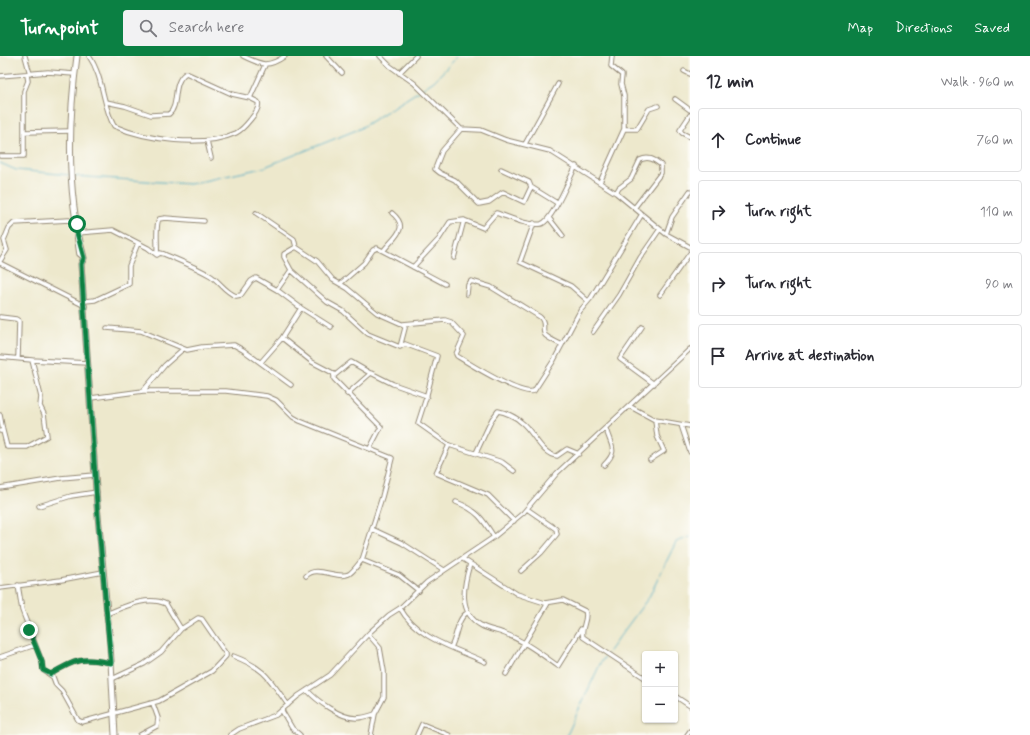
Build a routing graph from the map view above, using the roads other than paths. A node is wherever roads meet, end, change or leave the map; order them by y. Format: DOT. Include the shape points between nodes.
graph roads {
  1 [pos="25,56"];
  2 [pos="77,56"];
  3 [pos="89,56"];
  4 [pos="243,56"];
  5 [pos="285,56"];
  6 [pos="326,56"];
  7 [pos="380,56"];
  8 [pos="416,56"];
  9 [pos="612,56"];
  10 [pos="266,65"];
  11 [pos="684,71"];
  12 [pos="342,73"];
  13 [pos="399,73"];
  14 [pos="28,74"];
  15 [pos="74,74"];
  16 [pos="690,74"];
  17 [pos="0,76"];
  18 [pos="558,84"];
  19 [pos="250,98"];
  20 [pos="675,98"];
  21 [pos="106,102"];
  22 [pos="658,106"];
  23 [pos="690,110"];
  24 [pos="690,114"];
  25 [pos="461,129"];
  26 [pos="624,129"];
  27 [pos="70,131"];
  28 [pos="25,132"];
  29 [pos="690,137"];
  30 [pos="207,141"];
  31 [pos="525,144"];
  32 [pos="0,156"];
  33 [pos="211,158"];
  34 [pos="576,166"];
  35 [pos="501,169"];
  36 [pos="600,182"];
  37 [pos="531,188"];
  38 [pos="690,191"];
  39 [pos="616,193"];
  40 [pos="557,203"];
  41 [pos="635,206"];
  42 [pos="256,213"];
  43 [pos="392,213"];
  44 [pos="642,214"];
  45 [pos="549,218"];
  46 [pos="464,220"];
  47 [pos="204,221"];
  48 [pos="534,223"];
  49 [pos="660,229"];
  50 [pos="77,233"];
  51 [pos="666,234"];
  52 [pos="563,236"];
  53 [pos="138,243"];
  54 [pos="296,247"];
  55 [pos="690,247"];
  56 [pos="384,250"];
  57 [pos="690,253"];
  58 [pos="157,255"];
  59 [pos="84,258"];
  60 [pos="454,258"];
  61 [pos="0,262"];
  62 [pos="413,267"];
  63 [pos="291,270"];
  64 [pos="340,284"];
  65 [pos="445,284"];
  66 [pos="277,290"];
  67 [pos="467,294"];
  68 [pos="660,295"];
  69 [pos="588,301"];
  70 [pos="85,303"];
  71 [pos="301,308"];
  72 [pos="0,317"];
  73 [pos="403,324"];
  74 [pos="331,327"];
  75 [pos="642,327"];
  76 [pos="107,328"];
  77 [pos="593,332"];
  78 [pos="282,338"];
  79 [pos="562,345"];
  80 [pos="400,347"];
  81 [pos="183,349"];
  82 [pos="690,349"];
  83 [pos="0,357"];
  84 [pos="18,358"];
  85 [pos="32,360"];
  86 [pos="261,362"];
  87 [pos="87,363"];
  88 [pos="370,374"];
  89 [pos="334,376"];
  90 [pos="654,384"];
  91 [pos="291,385"];
  92 [pos="143,391"];
  93 [pos="347,394"];
  94 [pos="427,396"];
  95 [pos="91,398"];
  96 [pos="629,406"];
  97 [pos="0,415"];
  98 [pos="656,420"];
  99 [pos="681,425"];
  100 [pos="690,426"];
  101 [pos="606,429"];
  102 [pos="1,431"];
  103 [pos="449,445"];
  104 [pos="370,448"];
  105 [pos="690,452"];
  106 [pos="476,453"];
  107 [pos="579,454"];
  108 [pos="650,460"];
  109 [pos="604,465"];
  110 [pos="514,471"];
  111 [pos="96,475"];
  112 [pos="0,488"];
  113 [pos="97,492"];
  114 [pos="456,502"];
  115 [pos="39,506"];
  116 [pos="527,509"];
  117 [pos="514,521"];
  118 [pos="372,529"];
  119 [pos="494,537"];
  120 [pos="463,559"];
  121 [pos="362,560"];
  122 [pos="470,564"];
  123 [pos="444,570"];
  124 [pos="521,571"];
  125 [pos="103,572"];
  126 [pos="306,576"];
  127 [pos="18,586"];
  128 [pos="0,588"];
  129 [pos="419,591"];
  130 [pos="548,603"];
  131 [pos="400,608"];
  132 [pos="467,613"];
  133 [pos="106,614"];
  134 [pos="582,627"];
  135 [pos="181,629"];
  136 [pos="368,634"];
  137 [pos="525,644"];
  138 [pos="35,645"];
  139 [pos="451,647"];
  140 [pos="233,656"];
  141 [pos="0,657"];
  142 [pos="485,662"];
  143 [pos="111,663"];
  144 [pos="51,674"];
  145 [pos="506,674"];
  146 [pos="642,676"];
  147 [pos="112,679"];
  148 [pos="307,690"];
  149 [pos="678,698"];
  150 [pos="152,704"];
  151 [pos="288,705"];
  152 [pos="690,706"];
  153 [pos="282,711"];
  154 [pos="374,714"];
  155 [pos="114,715"];
  156 [pos="690,731"];
  157 [pos="115,735"];
  158 [pos="140,735"];
  159 [pos="230,735"];
  160 [pos="300,735"];
  161 [pos="372,735"];
  162 [pos="416,735"];
  163 [pos="449,735"];
  164 [pos="687,735"];
  1 -- 14 [label="street"];
  2 -- 15 [label="main road"];
  3 -- 21 [label="street"];
  4 -- 10 [label="street"];
  5 -- 10 [label="street"];
  6 -- 12 [label="street"];
  7 -- 13 [label="street"];
  8 -- 13 [label="street"];
  9 -- 26 [label="street" via="611,66 622,75 620,84 624,96"];
  10 -- 19 [label="street"];
  11 -- 16 [label="street"];
  13 -- 25 [label="street" via="414,83"];
  14 -- 15 [label="street"];
  14 -- 17 [label="street"];
  14 -- 28 [label="street" via="24,91"];
  15 -- 27 [label="main road"];
  18 -- 31 [label="street"];
  19 -- 21 [label="street" via="232,94 186,73 177,87 174,105 169,114 151,115"];
  19 -- 30 [label="street" via="259,105 240,130"];
  20 -- 23 [label="street"];
  21 -- 30 [label="street" via="114,126 129,133 150,138"];
  22 -- 26 [label="street" via="649,109 637,129"];
  24 -- 29 [label="street" via="680,130"];
  25 -- 31 [label="street" via="481,130"];
  25 -- 37 [label="street" via="440,156 435,169 437,171 455,180 481,204 489,202 503,192 524,202"];
  26 -- 36 [label="street"];
  27 -- 28 [label="street"];
  27 -- 50 [label="main road" via="71,178"];
  28 -- 32 [label="street" via="24,156"];
  30 -- 33 [label="street"];
  31 -- 34 [label="street" via="550,152"];
  34 -- 36 [label="street"];
  34 -- 40 [label="street"];
  35 -- 37 [label="street" via="529,182"];
  36 -- 39 [label="street"];
  37 -- 40 [label="street"];
  38 -- 51 [label="street" via="672,217"];
  39 -- 41 [label="street"];
  39 -- 41 [label="street" via="631,179 640,160 648,157 655,160 661,165 661,173"];
  40 -- 45 [label="street"];
  41 -- 44 [label="street"];
  42 -- 54 [label="street" via="294,239"];
  43 -- 56 [label="street" via="402,225"];
  44 -- 49 [label="street"];
  44 -- 69 [label="street"];
  45 -- 48 [label="street" via="541,224"];
  45 -- 52 [label="street"];
  46 -- 48 [label="street" via="483,228 496,214 508,219"];
  46 -- 60 [label="street"];
  46 -- 62 [label="street" via="450,222 439,239"];
  47 -- 58 [label="street" via="159,219 156,225"];
  48 -- 69 [label="street" via="520,262 571,286"];
  49 -- 51 [label="street"];
  49 -- 77 [label="street" via="640,258 620,295"];
  50 -- 53 [label="street" via="110,230"];
  50 -- 59 [label="main road"];
  51 -- 55 [label="street"];
  53 -- 58 [label="street"];
  53 -- 70 [label="street" via="129,266 129,284"];
  54 -- 63 [label="street" via="284,254"];
  54 -- 64 [label="street" via="317,261 330,277"];
  56 -- 62 [label="street"];
  56 -- 64 [label="street" via="375,248 364,263"];
  57 -- 68 [label="street"];
  58 -- 66 [label="street" via="164,254 199,269 236,296 241,295 256,278"];
  59 -- 61 [label="street" via="79,254 74,224 68,220 54,220 14,223 4,240 7,250"];
  59 -- 70 [label="main road" via="81,264"];
  61 -- 70 [label="street"];
  62 -- 65 [label="street"];
  63 -- 66 [label="street"];
  63 -- 80 [label="street" via="365,332"];
  64 -- 73 [label="street" via="380,316"];
  66 -- 71 [label="street"];
  67 -- 79 [label="street" via="471,281 491,288 540,317 544,323 546,336"];
  69 -- 79 [label="street"];
  70 -- 87 [label="main road"];
  71 -- 74 [label="street"];
  71 -- 78 [label="street"];
  72 -- 84 [label="street" via="19,321"];
  73 -- 79 [label="street" via="448,320 464,336 457,356 501,381 528,392 536,390"];
  73 -- 80 [label="street" via="405,328"];
  75 -- 90 [label="street" via="620,359"];
  76 -- 81 [label="street" via="141,331"];
  78 -- 86 [label="street"];
  78 -- 89 [label="street"];
  80 -- 94 [label="street" via="405,344 437,356"];
  81 -- 86 [label="street" via="230,344"];
  81 -- 92 [label="street"];
  82 -- 90 [label="street"];
  83 -- 84 [label="street"];
  84 -- 85 [label="street"];
  85 -- 87 [label="street"];
  85 -- 102 [label="street" via="47,436 27,447 7,447"];
  86 -- 91 [label="street"];
  87 -- 95 [label="main road"];
  88 -- 89 [label="street" via="352,362"];
  88 -- 93 [label="street"];
  88 -- 94 [label="street"];
  89 -- 93 [label="street" via="334,380"];
  90 -- 96 [label="street"];
  92 -- 95 [label="street"];
  92 -- 104 [label="street" via="226,391 267,396 276,400 296,419"];
  93 -- 104 [label="street" via="382,428"];
  94 -- 103 [label="street" via="418,424"];
  95 -- 111 [label="main road"];
  96 -- 98 [label="street"];
  96 -- 101 [label="street"];
  97 -- 102 [label="street"];
  98 -- 99 [label="street"];
  98 -- 108 [label="street" via="657,436 664,451"];
  99 -- 100 [label="street"];
  99 -- 105 [label="street"];
  101 -- 107 [label="street"];
  101 -- 109 [label="street" via="614,452"];
  103 -- 106 [label="street"];
  103 -- 117 [label="street" via="436,474 488,495"];
  104 -- 118 [label="street" via="393,460"];
  106 -- 107 [label="street" via="498,411 522,422 545,450 554,455 557,456 566,449"];
  106 -- 110 [label="street" via="502,462"];
  107 -- 116 [label="street" via="557,474"];
  111 -- 112 [label="street"];
  111 -- 113 [label="main road"];
  113 -- 115 [label="street" via="71,496"];
  113 -- 125 [label="main road"];
  114 -- 119 [label="street" via="470,507"];
  116 -- 117 [label="street"];
  116 -- 124 [label="street" via="556,529 557,534"];
  117 -- 119 [label="street"];
  118 -- 121 [label="street"];
  118 -- 123 [label="street" via="402,543"];
  119 -- 120 [label="street"];
  120 -- 122 [label="street"];
  120 -- 123 [label="street"];
  121 -- 126 [label="street" via="347,574 311,572"];
  121 -- 129 [label="street" via="399,575"];
  122 -- 130 [label="street" via="514,593"];
  122 -- 132 [label="street" via="465,587"];
  123 -- 129 [label="street"];
  125 -- 127 [label="street"];
  125 -- 133 [label="main road"];
  127 -- 128 [label="street"];
  127 -- 138 [label="street" via="22,610"];
  129 -- 131 [label="street"];
  130 -- 134 [label="street" via="563,600 585,611 587,616"];
  130 -- 137 [label="street"];
  131 -- 136 [label="street"];
  131 -- 139 [label="street" via="414,627"];
  132 -- 137 [label="street" via="483,627 503,632"];
  132 -- 139 [label="street" via="462,618"];
  133 -- 135 [label="street" via="140,602 162,602 166,604"];
  133 -- 143 [label="main road"];
  134 -- 137 [label="street" via="559,666"];
  134 -- 146 [label="street" via="583,637"];
  135 -- 147 [label="street" via="161,652 144,664"];
  135 -- 150 [label="street" via="200,618 226,656 212,671"];
  136 -- 148 [label="street" via="330,675"];
  136 -- 154 [label="street" via="380,648 384,671 384,697"];
  137 -- 145 [label="street"];
  138 -- 141 [label="street"];
  138 -- 144 [label="street" via="43,670"];
  139 -- 142 [label="street"];
  140 -- 151 [label="street" via="253,664 270,678"];
  143 -- 144 [label="street" via="92,659 82,660"];
  143 -- 147 [label="main road"];
  144 -- 155 [label="street" via="80,722"];
  147 -- 155 [label="main road"];
  148 -- 151 [label="street"];
  148 -- 154 [label="street" via="323,704 351,717"];
  149 -- 152 [label="street"];
  150 -- 155 [label="street"];
  150 -- 158 [label="street" via="158,718 157,726"];
  151 -- 153 [label="street"];
  153 -- 159 [label="street"];
  153 -- 160 [label="street" via="292,728"];
  154 -- 161 [label="street"];
  155 -- 157 [label="main road"];
  156 -- 164 [label="street"];
  162 -- 163 [label="street" via="422,724"];
}
